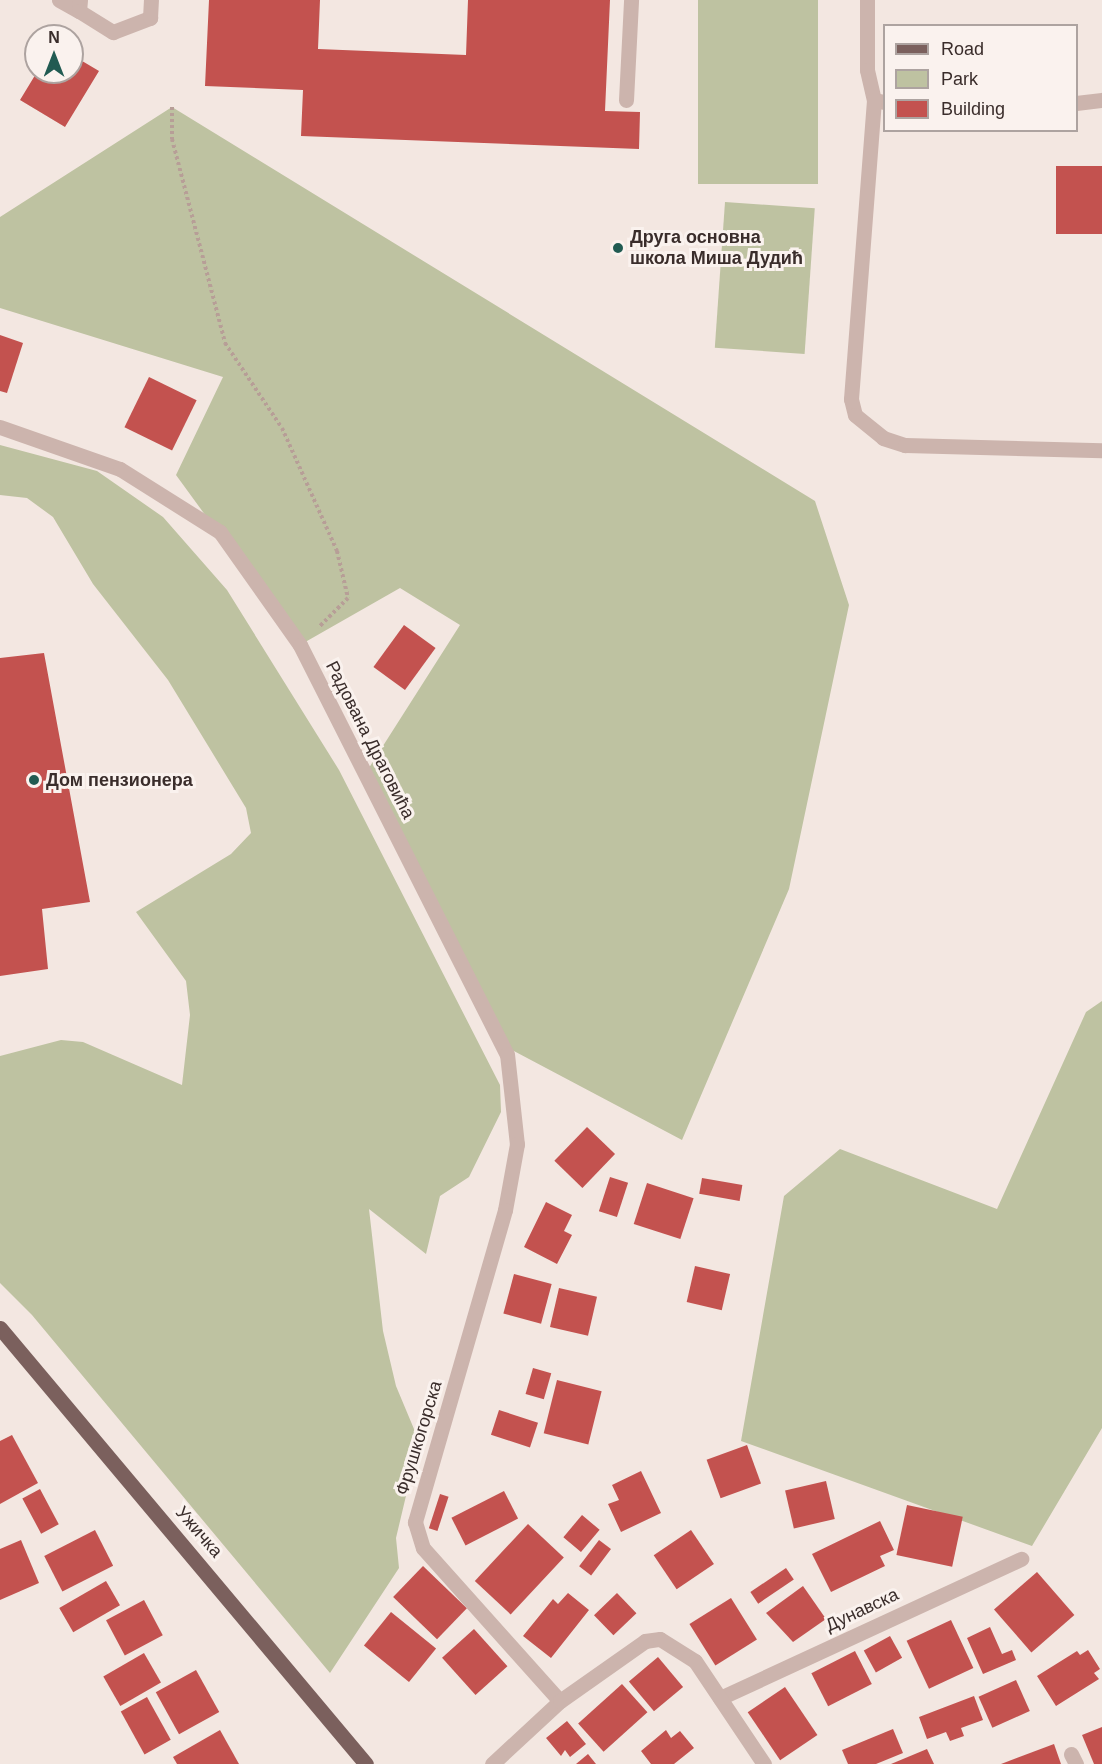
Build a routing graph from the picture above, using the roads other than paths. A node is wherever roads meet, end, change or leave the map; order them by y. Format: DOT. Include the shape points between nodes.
graph roads {
  1 [pos="59,0"];
  2 [pos="151,0"];
  3 [pos="631,0"];
  4 [pos="867,0"];
  5 [pos="79,6"];
  6 [pos="626,100"];
  7 [pos="1102,100"];
  8 [pos="879,101"];
  9 [pos="1078,102"];
  10 [pos="0,427"];
  11 [pos="1102,450"];
  12 [pos="506,1210"];
  13 [pos="0,1328"];
  14 [pos="1021,1558"];
  15 [pos="720,1698"];
  16 [pos="560,1701"];
  17 [pos="366,1764"];
  18 [pos="492,1764"];
  19 [pos="764,1764"];
  1 -- 5 [label="street"];
  2 -- 5 [label="street" via="150,18 113,32"];
  3 -- 6 [label="street"];
  4 -- 8 [label="street" via="867,70"];
  7 -- 9 [label="street"];
  8 -- 11 [label="street" via="851,399 855,415 883,438 905,445"];
  10 -- 12 [label="street, Радована Драговића" via="120,469 220,532 300,645 507,1053 517,1144"];
  12 -- 16 [label="street, Фрушкогорска" via="415,1522 423,1548"];
  13 -- 17 [label="main road, Ужичка"];
  14 -- 15 [label="street, Дунавска"];
  15 -- 16 [label="street" via="695,1661 660,1639 645,1641"];
  15 -- 19 [label="street"];
  16 -- 18 [label="street"];
}
